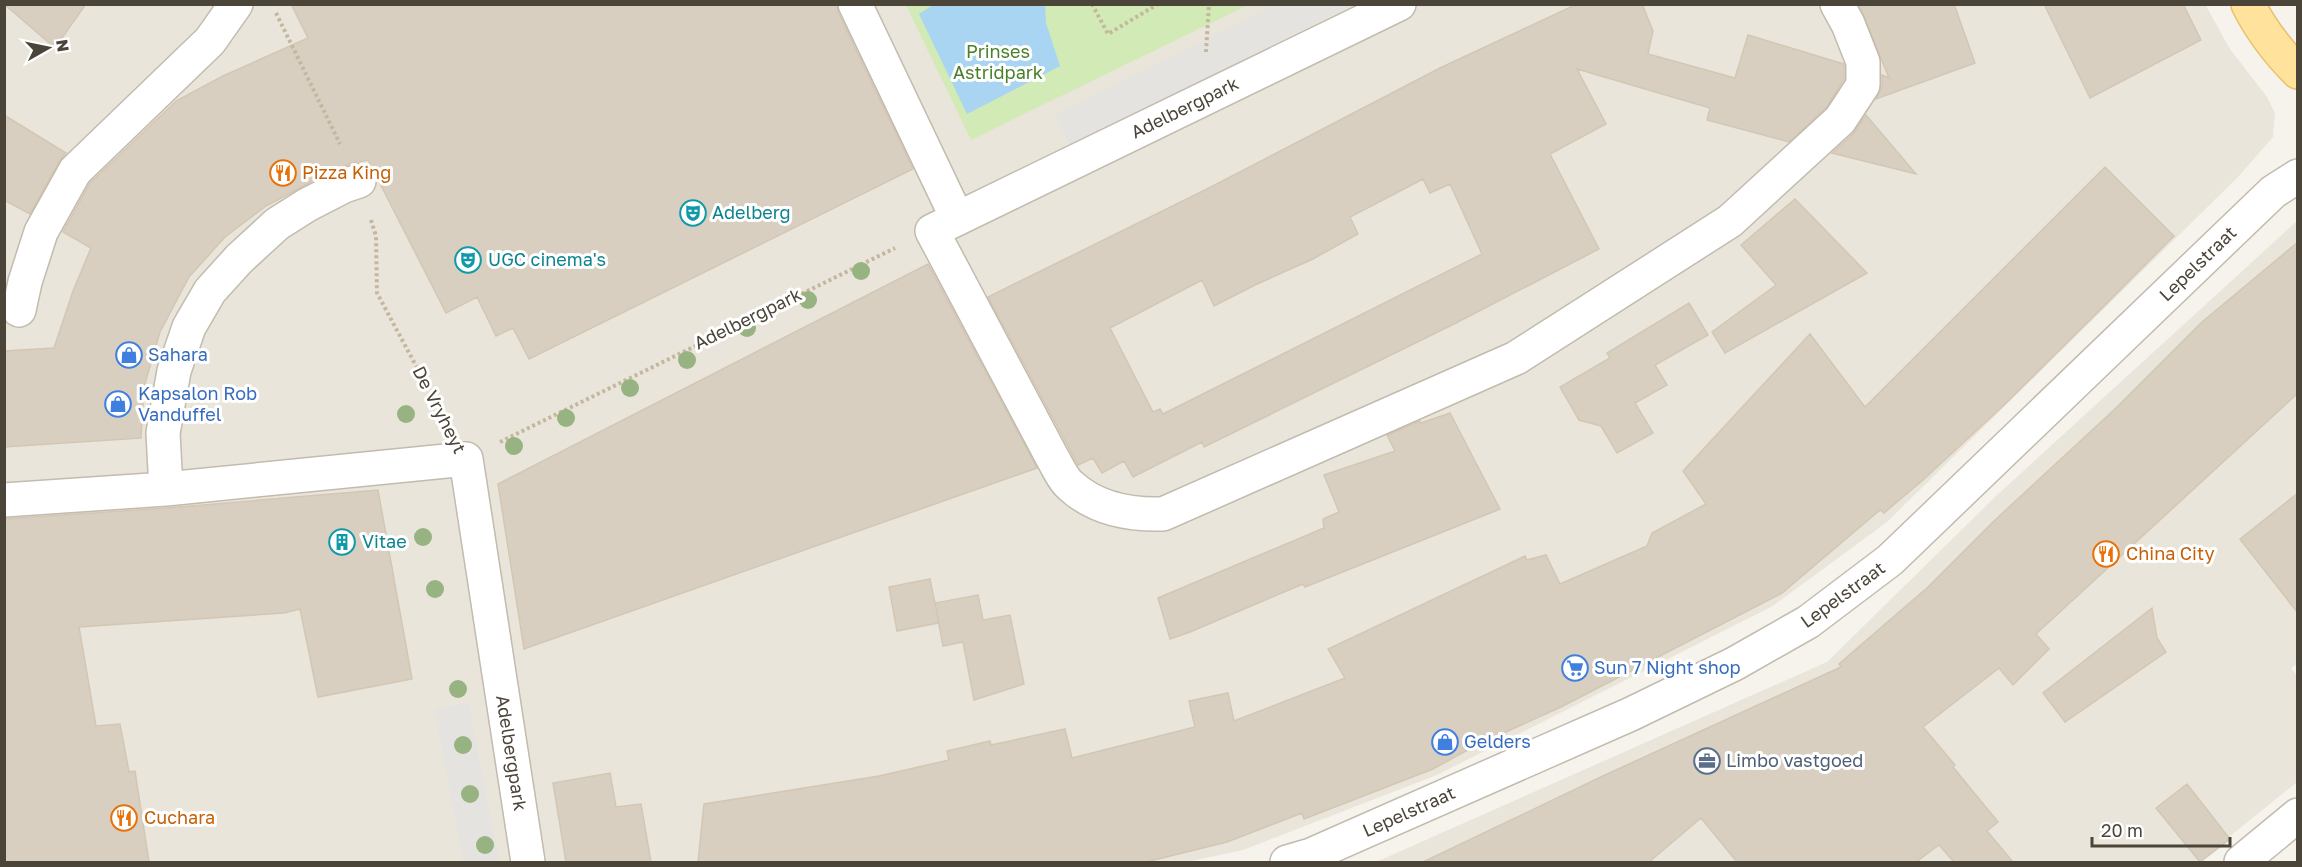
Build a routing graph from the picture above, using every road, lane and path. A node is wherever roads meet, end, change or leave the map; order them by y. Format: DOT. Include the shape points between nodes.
graph roads {
  1 [pos="236,4"];
  2 [pos="272,4"];
  3 [pos="855,4"];
  4 [pos="1092,4"];
  5 [pos="1158,4"];
  6 [pos="1399,4"];
  7 [pos="1837,4"];
  8 [pos="2248,4"];
  9 [pos="2298,72"];
  10 [pos="2298,176"];
  11 [pos="359,181"];
  12 [pos="944,224"];
  13 [pos="19,310"];
  14 [pos="466,459"];
  15 [pos="166,489"];
  16 [pos="4,500"];
  17 [pos="2298,815"];
  18 [pos="528,862"];
  19 [pos="1287,862"];
  20 [pos="2241,862"];
  1 -- 13 [label="street" via="210,41 75,171 41,232"];
  2 -- 11 [label="path, De Vryheyt"];
  3 -- 12 [label="street"];
  4 -- 5 [label="path" via="1108,34"];
  6 -- 12 [label="street, Adelbergpark"];
  7 -- 12 [label="street" via="1863,62 1863,85 1840,120 1730,221 1516,358 1163,514 1141,515 1106,508 1070,486 1053,459"];
  8 -- 9 [label="main road" via="2278,52"];
  10 -- 19 [label="street, Lepelstraat" via="2273,192 1890,560 1808,622 1734,664 1631,714 1311,855"];
  11 -- 14 [label="path, De Vryheyt" via="376,236 377,293"];
  11 -- 15 [label="street" via="277,224 210,291 189,327 174,371 163,432"];
  12 -- 14 [label="path, Adelbergpark"];
  14 -- 15 [label="street, De Vryheyt"];
  14 -- 18 [label="street, Adelbergpark"];
  15 -- 16 [label="street, De Vryheyt"];
  17 -- 20 [label="street"];
}
